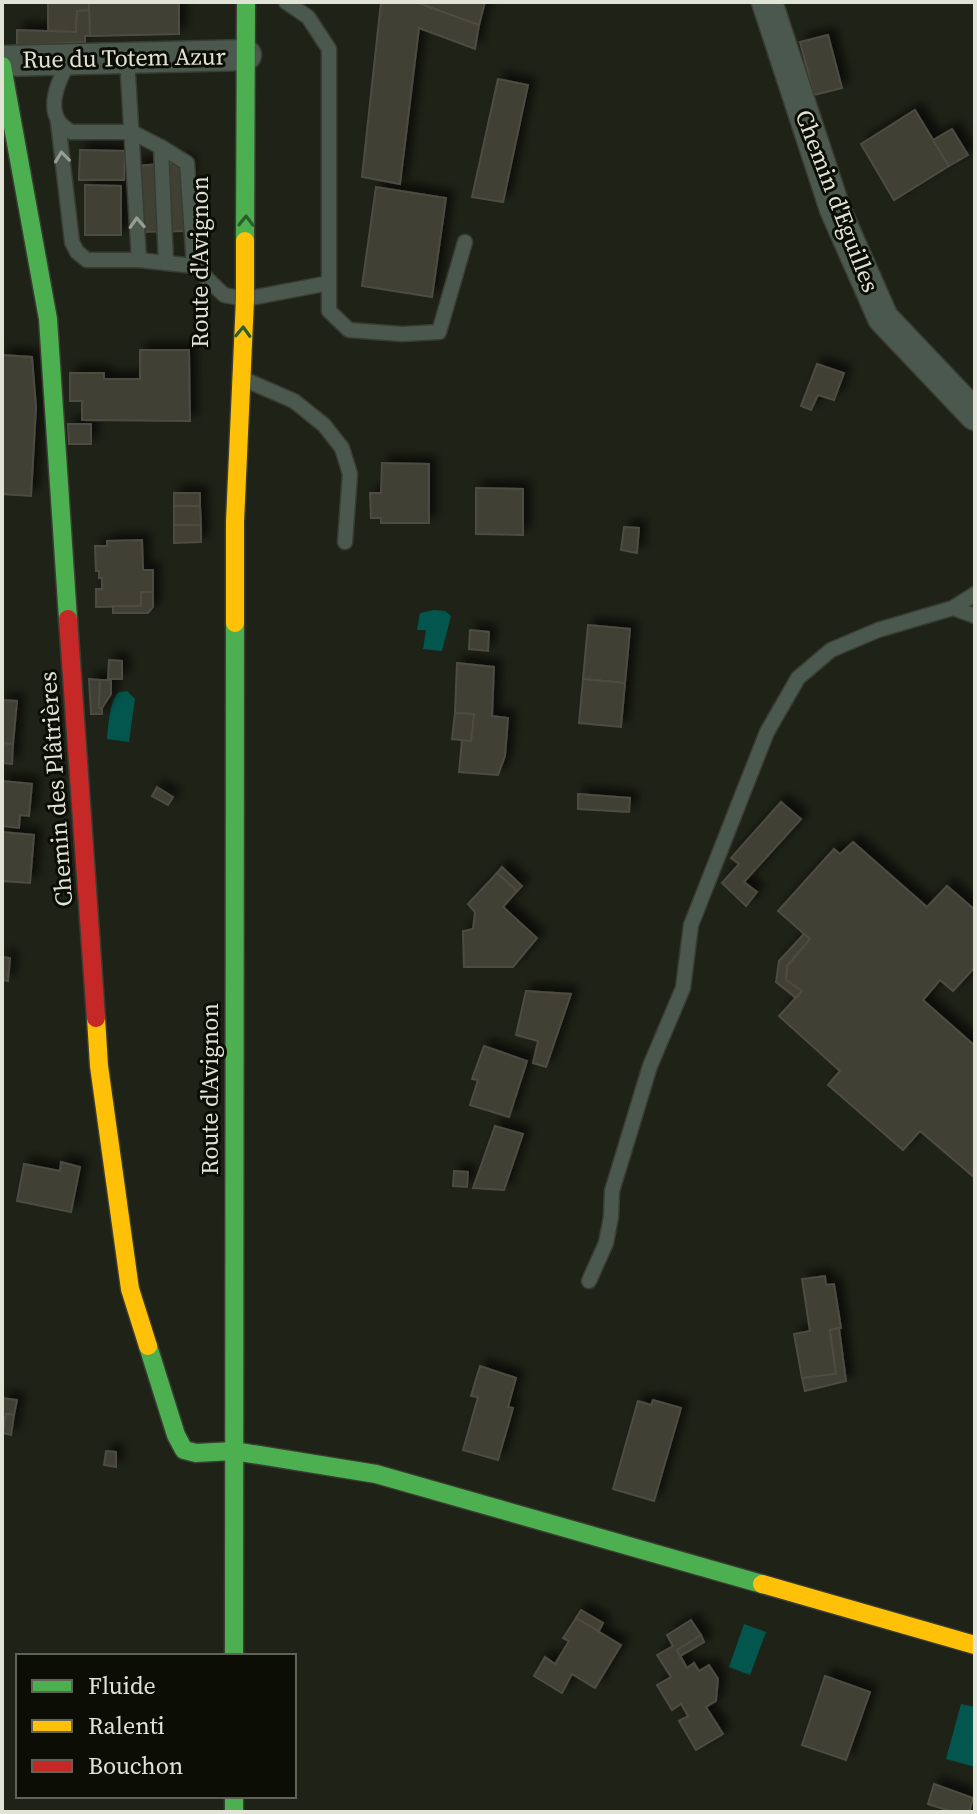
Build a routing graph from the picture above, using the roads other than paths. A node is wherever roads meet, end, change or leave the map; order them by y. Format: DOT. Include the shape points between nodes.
graph roads {
  1 [pos="246,2"];
  2 [pos="286,2"];
  3 [pos="767,2"];
  4 [pos="229,54"];
  5 [pos="127,58"];
  6 [pos="70,60"];
  7 [pos="2,64"];
  8 [pos="58,122"];
  9 [pos="132,132"];
  10 [pos="161,147"];
  11 [pos="465,242"];
  12 [pos="139,260"];
  13 [pos="166,263"];
  14 [pos="194,266"];
  15 [pos="224,266"];
  16 [pos="329,283"];
  17 [pos="245,299"];
  18 [pos="224,302"];
  19 [pos="230,373"];
  20 [pos="975,415"];
  21 [pos="345,542"];
  22 [pos="975,594"];
  23 [pos="953,608"];
  24 [pos="975,616"];
  25 [pos="589,1281"];
  26 [pos="234,1451"];
  27 [pos="975,1645"];
  28 [pos="234,1654"];
  1 -- 4 [label="street, Route d'Avignon"];
  2 -- 16 [label="lane" via="308,17 329,49"];
  3 -- 20 [label="street, Chemin d'Eguilles" via="835,209 883,318"];
  4 -- 5 [label="street, Rue du Totem Azur"];
  17 -- 4 [label="street, Route d'Avignon, one-way"];
  5 -- 6 [label="street, Rue du Totem Azur"];
  5 -- 9 [label="lane"];
  6 -- 7 [label="street, Rue du Totem Azur"];
  6 -- 8 [label="lane" via="56,88"];
  7 -- 26 [label="street, Chemin des Plâtrières" via="48,319 99,1066 130,1289 184,1450"];
  8 -- 9 [label="lane" via="71,132"];
  12 -- 8 [label="lane, one-way" via="87,260 77,252"];
  9 -- 10 [label="lane"];
  12 -- 9 [label="lane, one-way"];
  10 -- 13 [label="lane"];
  10 -- 14 [label="lane" via="187,163"];
  11 -- 16 [label="lane" via="439,332 349,330 329,311"];
  12 -- 13 [label="lane"];
  13 -- 14 [label="lane"];
  14 -- 18 [label="lane"];
  15 -- 18 [label="street, Route d'Avignon"];
  16 -- 17 [label="lane"];
  17 -- 18 [label="lane"];
  19 -- 17 [label="street, Route d'Avignon, one-way"];
  19 -- 21 [label="lane" via="294,401 342,448 350,474"];
  19 -- 26 [label="street, Route d'Avignon" via="235,522"];
  22 -- 23 [label="lane"];
  23 -- 24 [label="lane"];
  23 -- 25 [label="lane" via="831,650 798,678 767,732 691,925 683,988 650,1066 612,1191 606,1243"];
  26 -- 27 [label="street" via="376,1474"];
  26 -- 28 [label="street, Route d'Avignon"];
}
